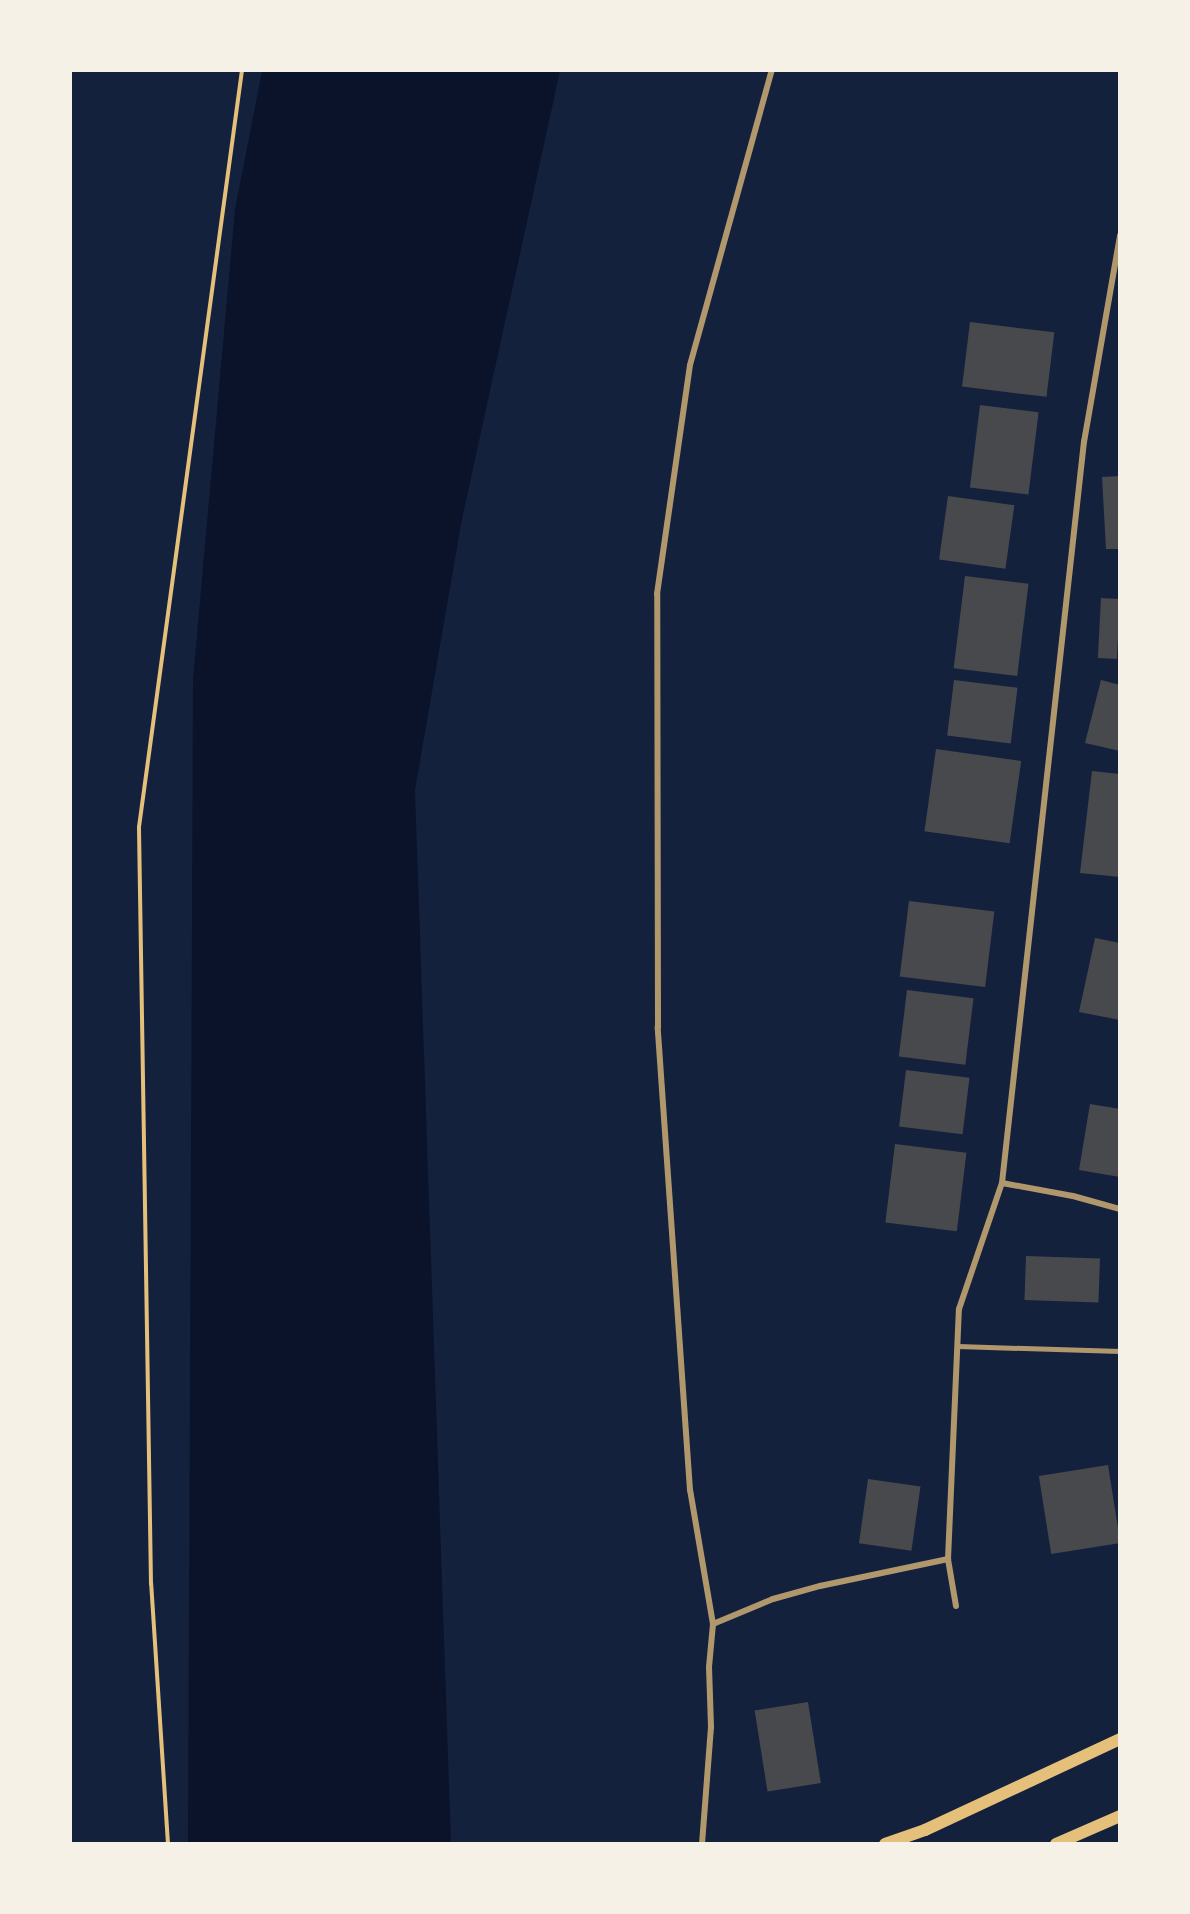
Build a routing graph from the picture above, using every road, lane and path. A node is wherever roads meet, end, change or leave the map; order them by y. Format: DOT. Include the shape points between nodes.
graph roads {
  1 [pos="242,70"];
  2 [pos="772,70"];
  3 [pos="1119,235"];
  4 [pos="1002,1183"];
  5 [pos="1119,1209"];
  6 [pos="958,1346"];
  7 [pos="1119,1351"];
  8 [pos="948,1559"];
  9 [pos="956,1606"];
  10 [pos="713,1624"];
  11 [pos="1119,1739"];
  12 [pos="1119,1816"];
  13 [pos="168,1844"];
  14 [pos="702,1844"];
  15 [pos="885,1844"];
  16 [pos="1056,1844"];
  1 -- 13 [label="path" via="139,827 151,1584"];
  2 -- 10 [label="street" via="690,364 657,594 658,1027 690,1490"];
  3 -- 4 [label="street" via="1084,442"];
  4 -- 5 [label="street"];
  4 -- 6 [label="street" via="959,1309"];
  6 -- 7 [label="lane"];
  6 -- 8 [label="street"];
  8 -- 9 [label="street"];
  8 -- 10 [label="street" via="820,1586 773,1599"];
  10 -- 14 [label="street" via="709,1667 711,1726"];
  11 -- 15 [label="main road" via="925,1830"];
  12 -- 16 [label="main road"];
}
